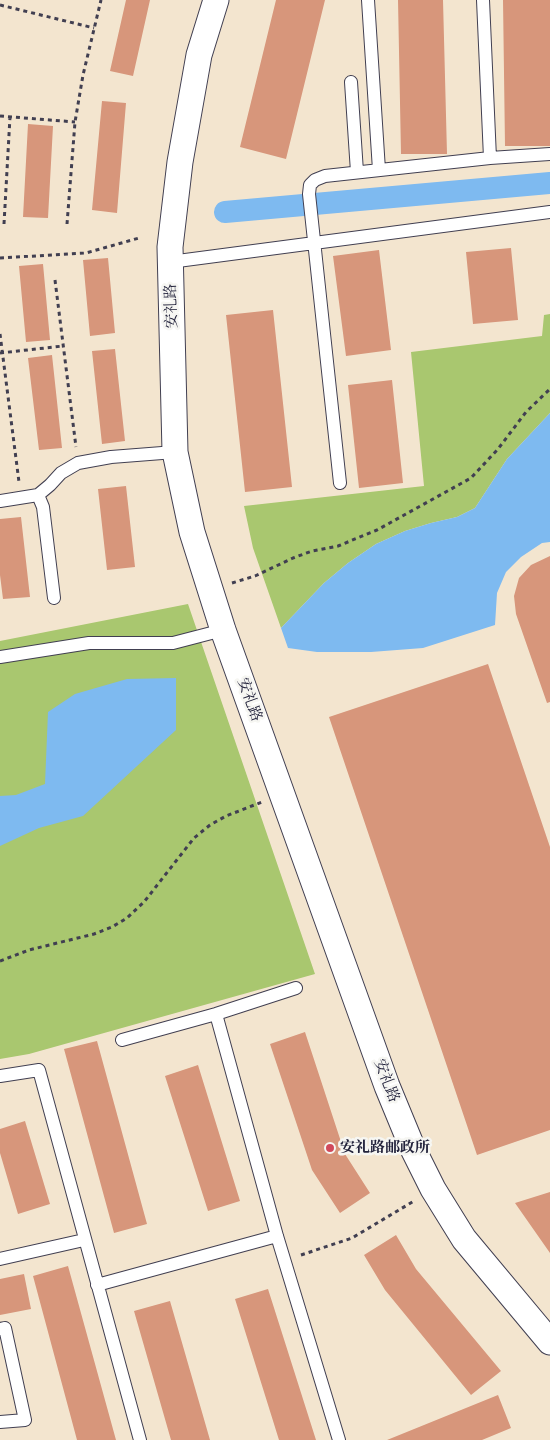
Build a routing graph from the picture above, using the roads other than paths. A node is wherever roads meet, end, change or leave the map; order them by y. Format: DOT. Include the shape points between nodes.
graph roads {
  1 [pos="216,0"];
  2 [pos="368,0"];
  3 [pos="484,0"];
  4 [pos="351,82"];
  5 [pos="550,154"];
  6 [pos="490,158"];
  7 [pos="379,170"];
  8 [pos="357,172"];
  9 [pos="550,212"];
  10 [pos="316,244"];
  11 [pos="170,262"];
  12 [pos="175,452"];
  13 [pos="340,483"];
  14 [pos="38,495"];
  15 [pos="0,501"];
  16 [pos="54,598"];
  17 [pos="223,630"];
  18 [pos="0,658"];
  19 [pos="296,988"];
  20 [pos="216,1014"];
  21 [pos="122,1040"];
  22 [pos="0,1076"];
  23 [pos="277,1236"];
  24 [pos="84,1240"];
  25 [pos="0,1260"];
  26 [pos="96,1285"];
  27 [pos="0,1329"];
  28 [pos="550,1342"];
  29 [pos="0,1422"];
  30 [pos="140,1440"];
  31 [pos="339,1440"];
  1 -- 11 [label="street, 安礼路" via="197,65 180,162"];
  2 -- 7 [label="lane"];
  3 -- 6 [label="lane"];
  4 -- 8 [label="lane"];
  5 -- 6 [label="lane"];
  6 -- 7 [label="lane"];
  7 -- 8 [label="lane"];
  8 -- 10 [label="lane" via="325,176 310,185"];
  9 -- 10 [label="lane"];
  10 -- 11 [label="lane"];
  10 -- 13 [label="lane"];
  11 -- 12 [label="street, 安礼路"];
  12 -- 14 [label="lane" via="78,463 61,473"];
  12 -- 17 [label="street, 安礼路" via="192,532"];
  14 -- 15 [label="lane"];
  14 -- 16 [label="lane" via="43,507"];
  17 -- 18 [label="lane" via="173,643 89,643"];
  17 -- 28 [label="street, 安礼路" via="413,1150 464,1238"];
  19 -- 20 [label="lane"];
  20 -- 21 [label="lane"];
  20 -- 23 [label="lane"];
  22 -- 24 [label="lane" via="39,1070"];
  23 -- 26 [label="lane"];
  23 -- 31 [label="lane"];
  24 -- 25 [label="lane"];
  24 -- 26 [label="lane"];
  26 -- 30 [label="lane"];
  27 -- 29 [label="lane" via="5,1328 25,1420"];
}
